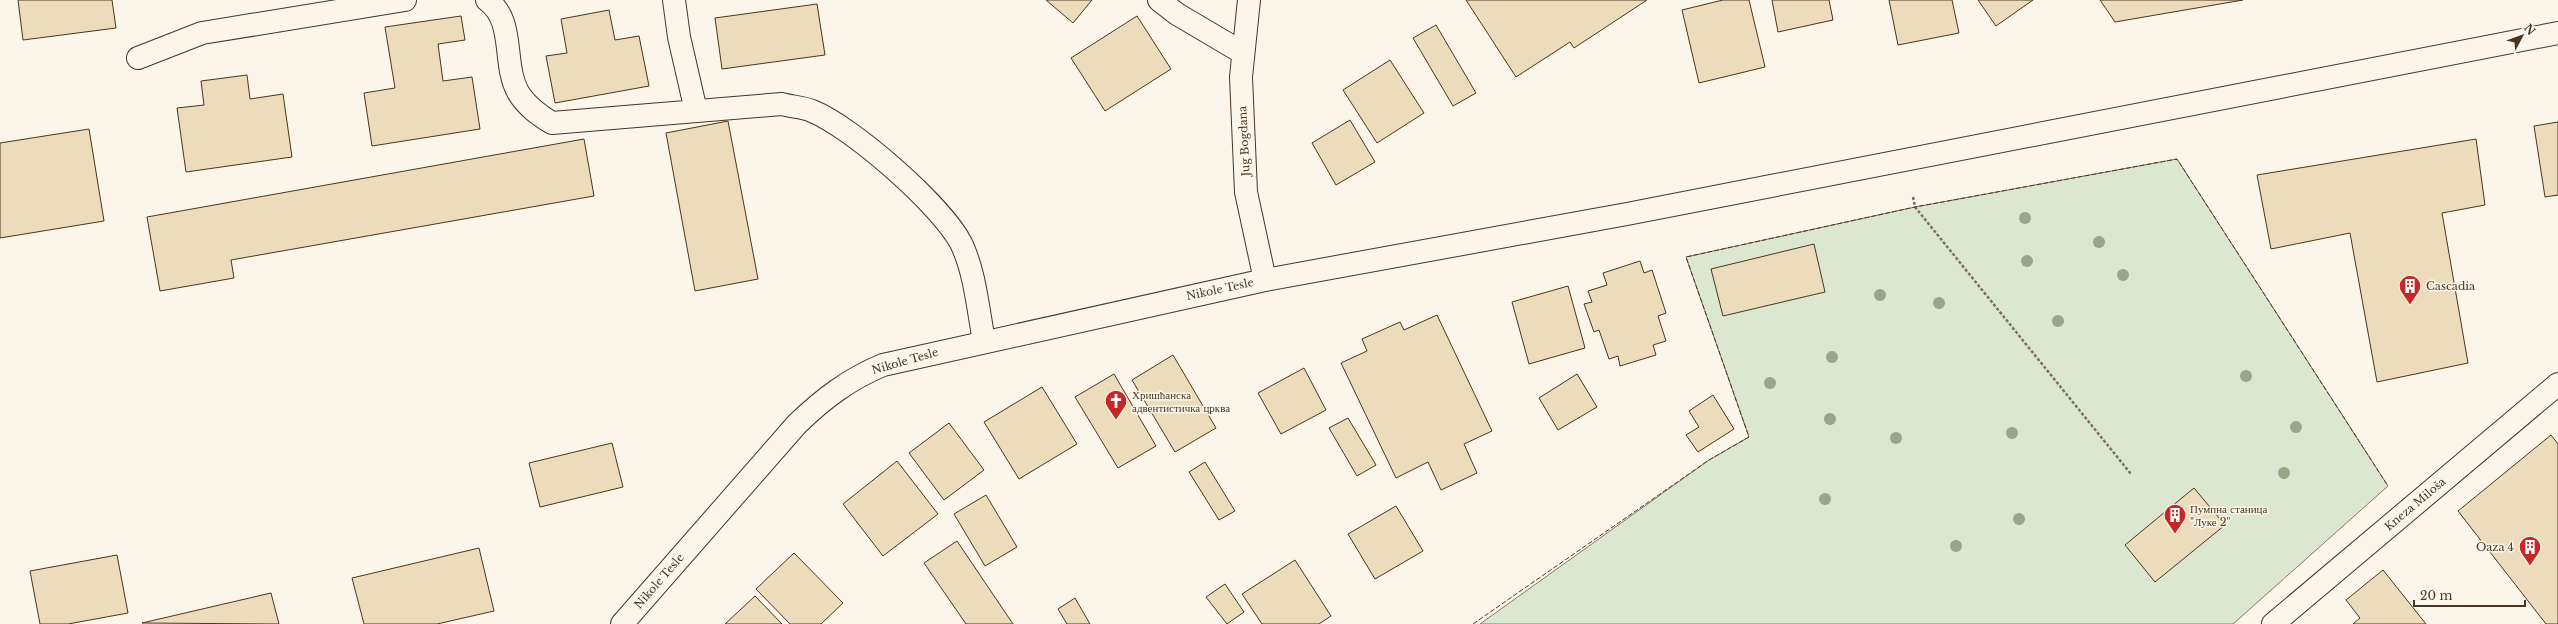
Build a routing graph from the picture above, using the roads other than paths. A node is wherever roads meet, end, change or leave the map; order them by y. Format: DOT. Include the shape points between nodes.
graph roads {
  1 [pos="405,0"];
  2 [pos="487,0"];
  3 [pos="674,0"];
  4 [pos="1159,0"];
  5 [pos="1249,0"];
  6 [pos="2558,33"];
  7 [pos="1243,53"];
  8 [pos="138,58"];
  9 [pos="696,111"];
  10 [pos="1264,280"];
  11 [pos="984,341"];
  12 [pos="2558,384"];
  13 [pos="622,624"];
  14 [pos="2272,624"];
  1 -- 8 [label="street" via="202,33"];
  2 -- 9 [label="street" via="502,16 512,77 518,92 534,111 552,123"];
  3 -- 9 [label="street" via="679,37"];
  4 -- 7 [label="street" via="1177,14"];
  5 -- 7 [label="street, Jug Bogdana"];
  6 -- 10 [label="street, Nikole Tesle" via="1628,214"];
  7 -- 10 [label="street, Jug Bogdana" via="1241,77 1246,192"];
  9 -- 11 [label="street" via="782,104 812,111 852,135 915,190 950,227 961,244 968,264"];
  10 -- 11 [label="street, Nikole Tesle"];
  11 -- 13 [label="street, Nikole Tesle" via="883,365 861,374 827,395 796,424"];
  12 -- 14 [label="street, Kneza Miloša"];
}
